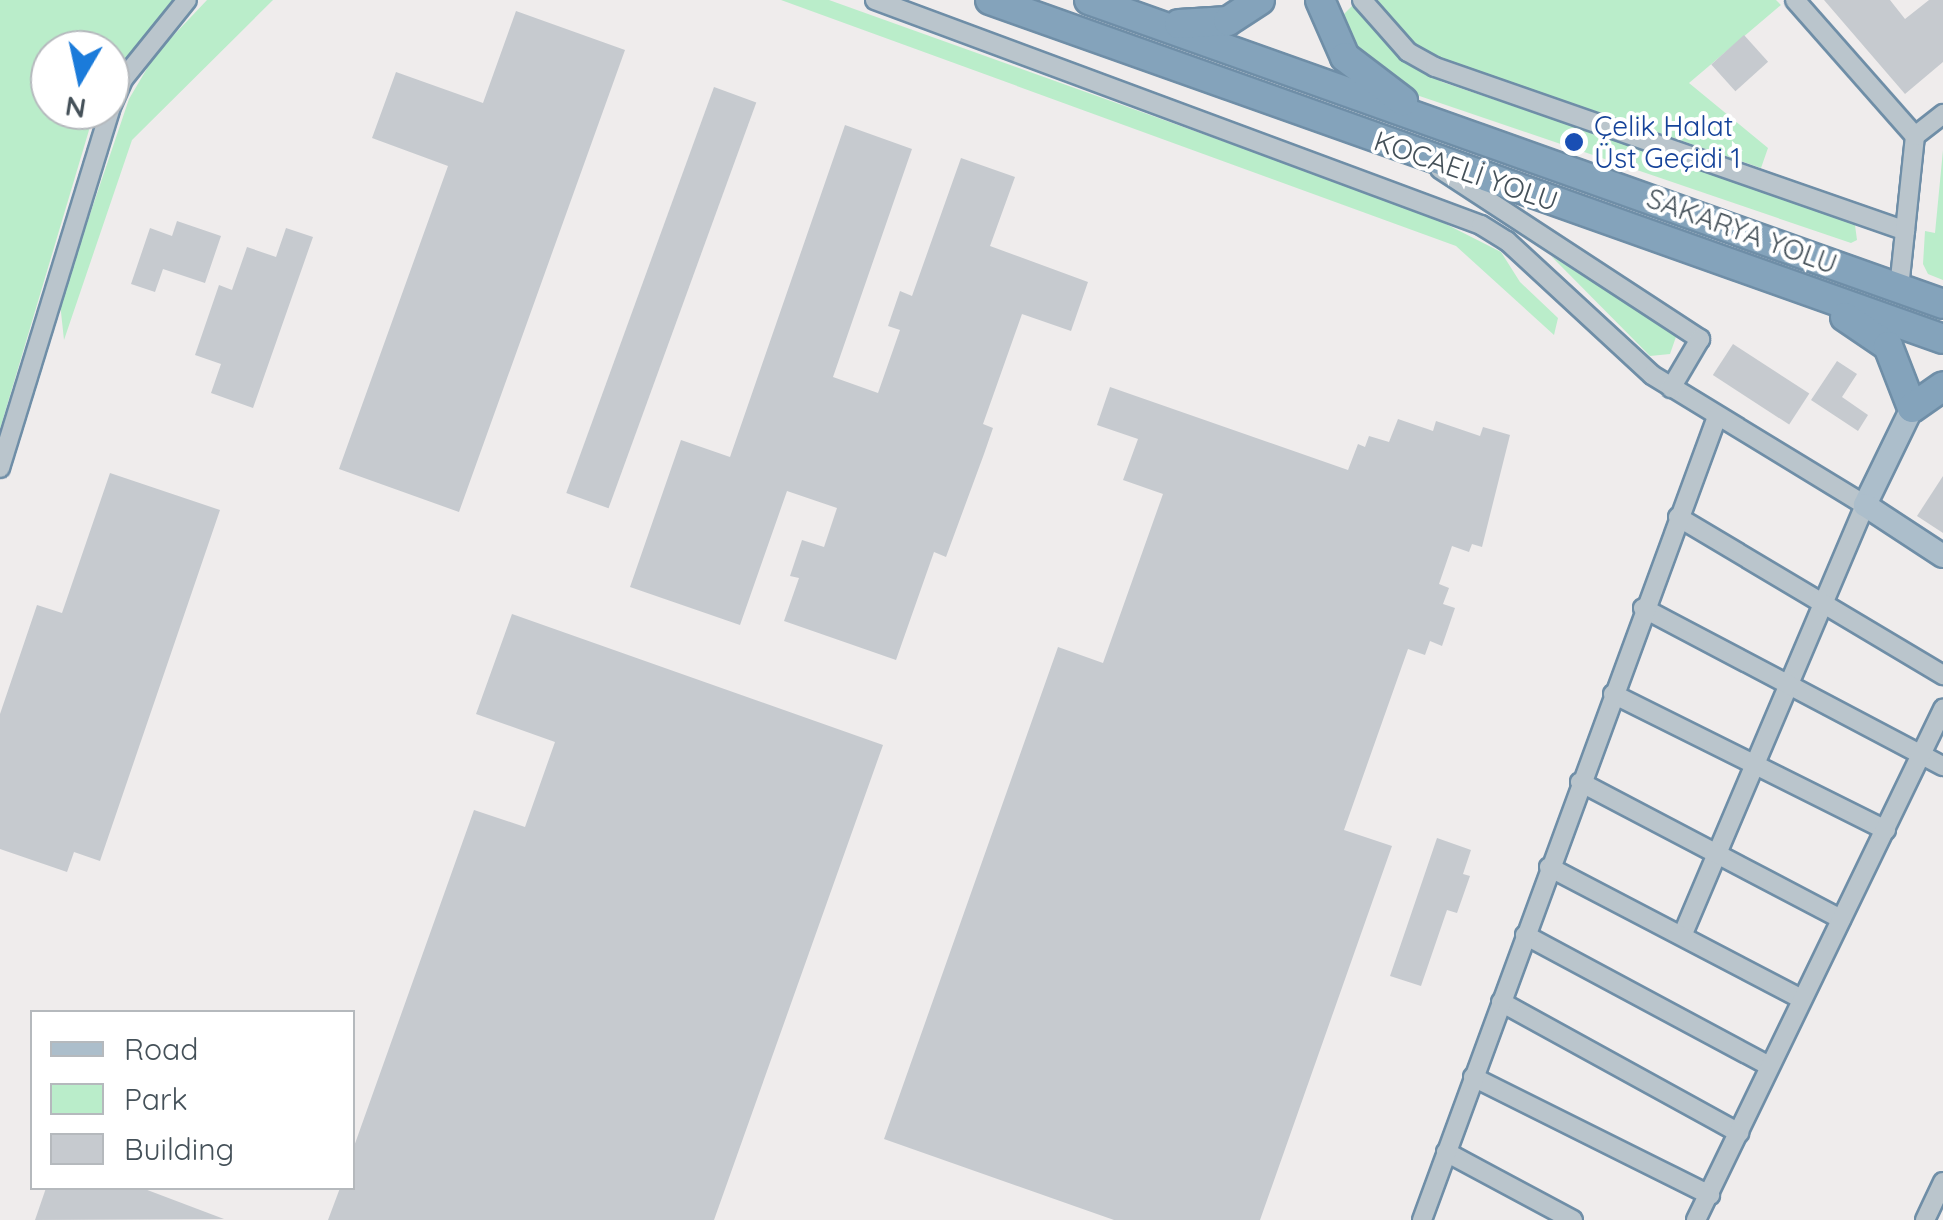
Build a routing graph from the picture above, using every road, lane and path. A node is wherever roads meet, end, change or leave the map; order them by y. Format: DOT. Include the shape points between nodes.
graph roads {
  1 [pos="186,0"];
  2 [pos="875,0"];
  3 [pos="990,0"];
  4 [pos="1089,0"];
  5 [pos="1260,0"];
  6 [pos="1320,0"];
  7 [pos="1362,0"];
  8 [pos="1795,0"];
  9 [pos="1146,20"];
  10 [pos="130,72"];
  11 [pos="1943,114"];
  12 [pos="104,130"];
  13 [pos="1916,136"];
  14 [pos="1474,140"];
  15 [pos="1418,155"];
  16 [pos="1905,230"];
  17 [pos="1712,256"];
  18 [pos="1899,288"];
  19 [pos="1943,304"];
  20 [pos="1943,339"];
  21 [pos="1943,386"];
  22 [pos="1671,388"];
  23 [pos="1912,408"];
  24 [pos="1717,417"];
  25 [pos="0,468"];
  26 [pos="1865,505"];
  27 [pos="1678,517"];
  28 [pos="1943,556"];
  29 [pos="1823,602"];
  30 [pos="1643,608"];
  31 [pos="1943,675"];
  32 [pos="1789,683"];
  33 [pos="1613,694"];
  34 [pos="1943,709"];
  35 [pos="1921,754"];
  36 [pos="1758,765"];
  37 [pos="1943,766"];
  38 [pos="1580,782"];
  39 [pos="1886,830"];
  40 [pos="1719,854"];
  41 [pos="1549,867"];
  42 [pos="1840,920"];
  43 [pos="1524,935"];
  44 [pos="1682,936"];
  45 [pos="1801,999"];
  46 [pos="1501,1002"];
  47 [pos="1769,1066"];
  48 [pos="1474,1077"];
  49 [pos="1739,1133"];
  50 [pos="1446,1152"];
  51 [pos="1943,1182"];
  52 [pos="1710,1194"];
  53 [pos="1422,1220"];
  54 [pos="1574,1220"];
  55 [pos="1696,1220"];
  56 [pos="1925,1220"];
  1 -- 10 [label="street"];
  2 -- 22 [label="street" via="1481,225"];
  3 -- 15 [label="highway, KOCAELİ YOLU"];
  4 -- 9 [label="highway, SAKARYA YOLU"];
  5 -- 9 [label="highway" via="1245,14 1212,25"];
  6 -- 14 [label="highway" via="1335,40 1359,72"];
  7 -- 16 [label="street" via="1389,34 1435,67"];
  8 -- 13 [label="street"];
  9 -- 14 [label="highway, SAKARYA YOLU"];
  11 -- 13 [label="street"];
  12 -- 25 [label="street"];
  13 -- 16 [label="street"];
  14 -- 18 [label="highway, SAKARYA YOLU"];
  15 -- 17 [label="highway, KOCAELİ YOLU"];
  15 -- 22 [label="street" via="1700,339"];
  16 -- 18 [label="street"];
  17 -- 20 [label="highway, KOCAELİ YOLU"];
  17 -- 23 [label="highway" via="1876,334 1898,361"];
  18 -- 19 [label="highway, SAKARYA YOLU"];
  21 -- 23 [label="highway"];
  22 -- 24 [label="street"];
  23 -- 26 [label="main road"];
  24 -- 26 [label="street"];
  24 -- 27 [label="street"];
  26 -- 28 [label="main road"];
  26 -- 29 [label="street"];
  27 -- 29 [label="street"];
  27 -- 30 [label="street"];
  29 -- 31 [label="street"];
  29 -- 32 [label="street"];
  30 -- 32 [label="street"];
  30 -- 33 [label="street"];
  32 -- 35 [label="street"];
  32 -- 36 [label="street"];
  33 -- 36 [label="street"];
  33 -- 38 [label="street"];
  34 -- 35 [label="street"];
  35 -- 37 [label="street"];
  35 -- 39 [label="street"];
  36 -- 39 [label="street"];
  36 -- 40 [label="street"];
  38 -- 40 [label="street"];
  38 -- 41 [label="street"];
  39 -- 42 [label="street"];
  40 -- 42 [label="street"];
  40 -- 44 [label="street"];
  41 -- 43 [label="street"];
  41 -- 44 [label="street"];
  42 -- 45 [label="street"];
  43 -- 46 [label="street"];
  43 -- 47 [label="street"];
  44 -- 45 [label="street"];
  45 -- 47 [label="street"];
  46 -- 48 [label="street"];
  46 -- 49 [label="street"];
  47 -- 49 [label="street"];
  48 -- 50 [label="street"];
  48 -- 52 [label="street"];
  49 -- 52 [label="street"];
  50 -- 53 [label="street"];
  50 -- 54 [label="street"];
  51 -- 56 [label="street"];
  52 -- 55 [label="street"];
}
